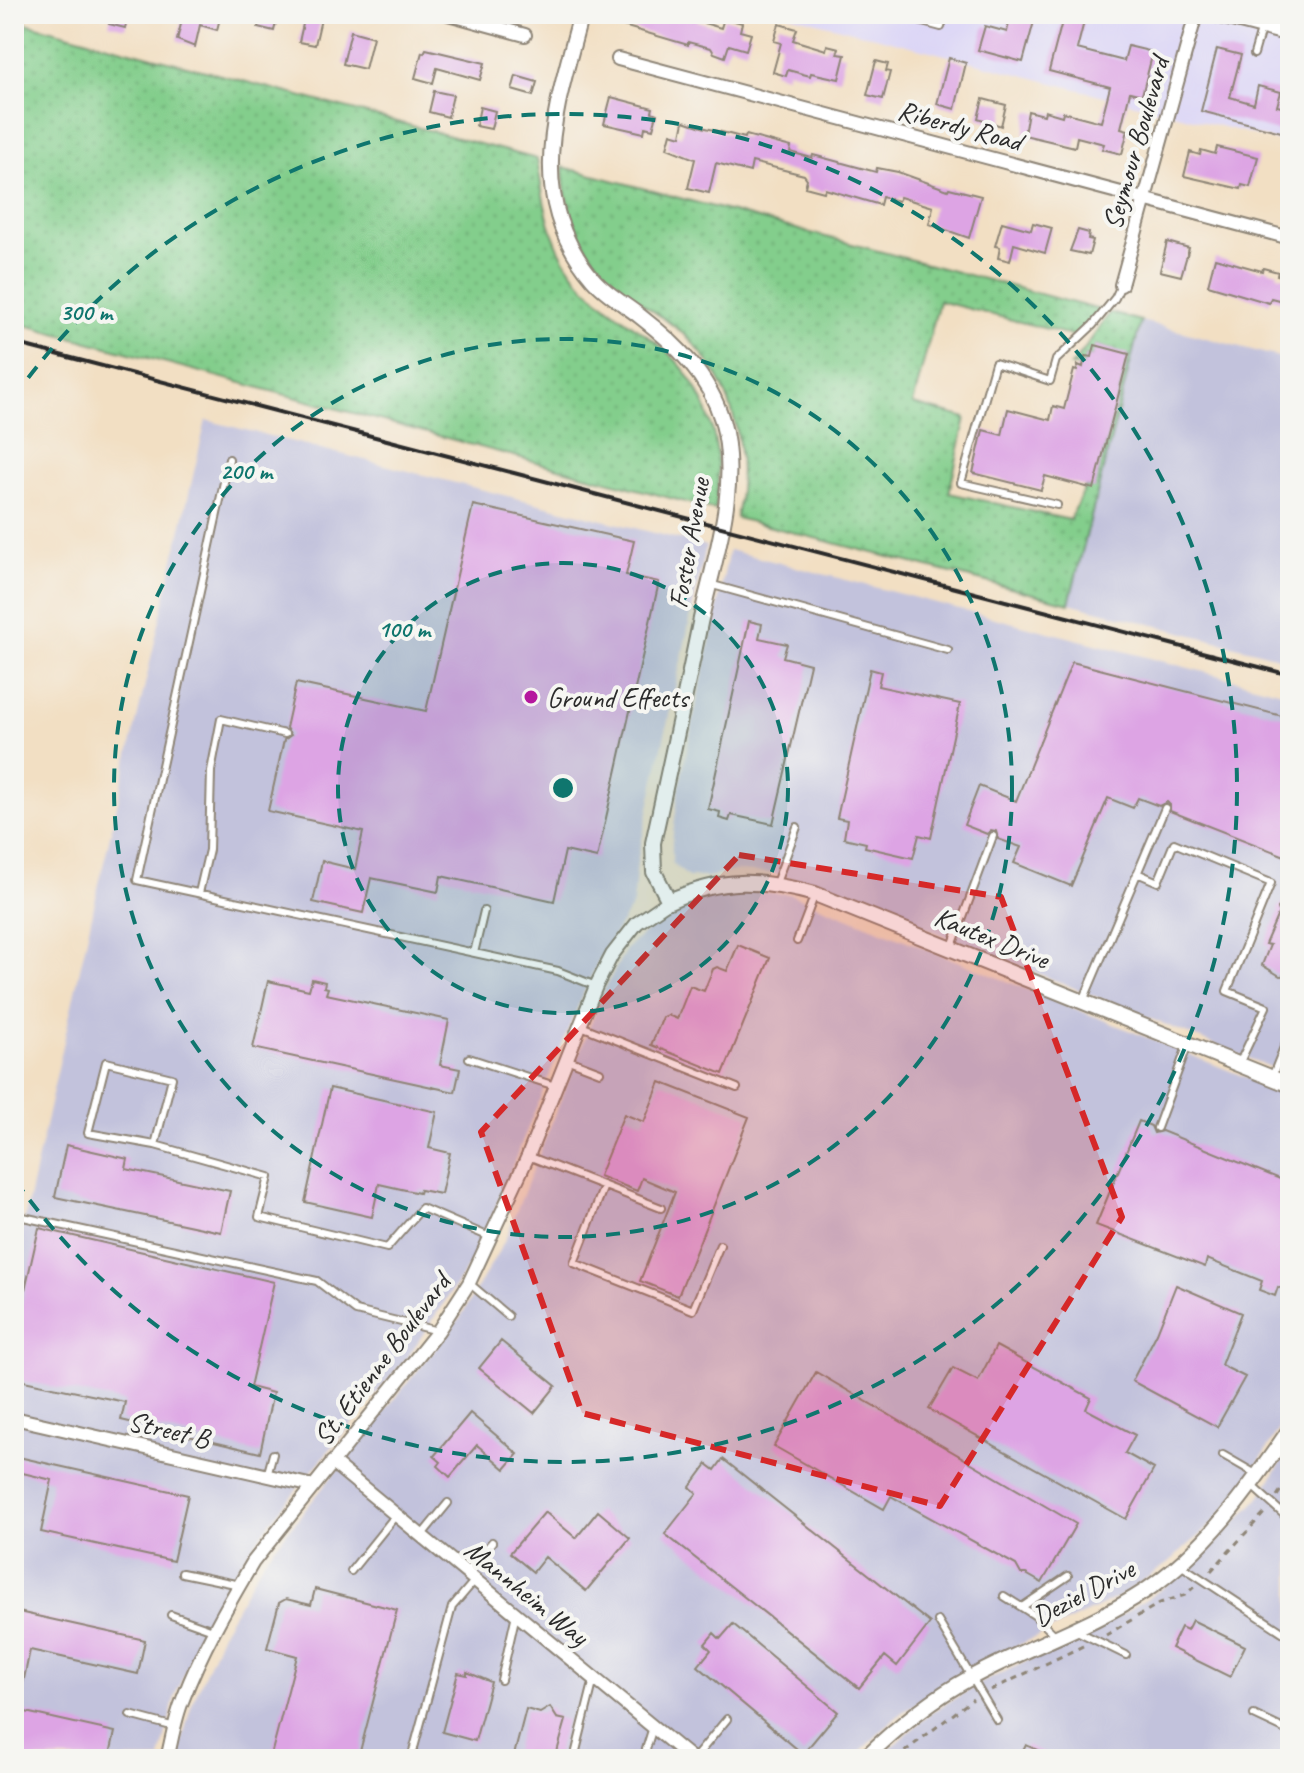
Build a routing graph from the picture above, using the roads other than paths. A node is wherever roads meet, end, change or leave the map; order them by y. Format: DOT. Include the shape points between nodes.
graph roads {
  1 [pos="448,14"];
  2 [pos="581,14"];
  3 [pos="912,14"];
  4 [pos="945,14"];
  5 [pos="1196,14"];
  6 [pos="1217,14"];
  7 [pos="1262,26"];
  8 [pos="1290,33"];
  9 [pos="525,35"];
  10 [pos="1254,54"];
  11 [pos="618,59"];
  12 [pos="1145,199"];
  13 [pos="1290,238"];
  14 [pos="1121,285"];
  15 [pos="229,459"];
  16 [pos="1057,505"];
  17 [pos="709,584"];
  18 [pos="948,650"];
  19 [pos="285,734"];
  20 [pos="1165,808"];
  21 [pos="797,827"];
  22 [pos="993,836"];
  23 [pos="1137,873"];
  24 [pos="776,883"];
  25 [pos="199,893"];
  26 [pos="815,894"];
  27 [pos="669,901"];
  28 [pos="484,911"];
  29 [pos="797,941"];
  30 [pos="951,949"];
  31 [pos="474,953"];
  32 [pos="596,986"];
  33 [pos="1083,1001"];
  34 [pos="580,1025"];
  35 [pos="1290,1032"];
  36 [pos="1188,1044"];
  37 [pos="469,1058"];
  38 [pos="566,1059"];
  39 [pos="1239,1064"];
  40 [pos="600,1072"];
  41 [pos="1272,1077"];
  42 [pos="1290,1085"];
  43 [pos="555,1086"];
  44 [pos="737,1088"];
  45 [pos="1157,1128"];
  46 [pos="1290,1138"];
  47 [pos="155,1145"];
  48 [pos="1286,1148"];
  49 [pos="528,1156"];
  50 [pos="604,1186"];
  51 [pos="661,1208"];
  52 [pos="14,1215"];
  53 [pos="492,1238"];
  54 [pos="720,1245"];
  55 [pos="469,1283"];
  56 [pos="508,1316"];
  57 [pos="438,1331"];
  58 [pos="14,1418"];
  59 [pos="1290,1429"];
  60 [pos="273,1454"];
  61 [pos="1223,1455"];
  62 [pos="332,1462"];
  63 [pos="267,1476"];
  64 [pos="1255,1481"];
  65 [pos="313,1486"];
  66 [pos="448,1503"];
  67 [pos="396,1515"];
  68 [pos="1290,1520"];
  69 [pos="421,1536"];
  70 [pos="492,1542"];
  71 [pos="1179,1564"];
  72 [pos="351,1571"];
  73 [pos="182,1573"];
  74 [pos="470,1576"];
  75 [pos="1068,1576"];
  76 [pos="240,1585"];
  77 [pos="1004,1596"];
  78 [pos="1022,1607"];
  79 [pos="516,1614"];
  80 [pos="171,1615"];
  81 [pos="938,1621"];
  82 [pos="1074,1629"];
  83 [pos="213,1630"];
  84 [pos="1290,1637"];
  85 [pos="1057,1638"];
  86 [pos="1126,1655"];
  87 [pos="971,1678"];
  88 [pos="594,1679"];
  89 [pos="501,1680"];
  90 [pos="130,1715"];
  91 [pos="1254,1715"];
  92 [pos="727,1719"];
  93 [pos="997,1720"];
  94 [pos="175,1727"];
  95 [pos="653,1727"];
  96 [pos="1290,1732"];
  97 [pos="167,1759"];
  98 [pos="411,1759"];
  99 [pos="574,1759"];
  100 [pos="643,1759"];
  101 [pos="693,1759"];
  102 [pos="864,1759"];
  1 -- 9 [label="street"];
  2 -- 17 [label="street, Foster Avenue" via="549,151 556,211 571,247 595,281 671,341 703,379 722,419 729,458 727,494"];
  3 -- 4 [label="lane" via="911,19 941,27"];
  5 -- 12 [label="street, Seymour Boulevard"];
  6 -- 7 [label="main road"];
  7 -- 8 [label="main road"];
  7 -- 10 [label="lane"];
  11 -- 12 [label="street, Riberdy Road"];
  12 -- 13 [label="street, Riberdy Road"];
  12 -- 14 [label="street, Seymour Boulevard"];
  14 -- 16 [label="lane" via="1093,325 1056,360 1050,381 995,363 990,378 961,483"];
  15 -- 25 [label="lane" via="137,880"];
  17 -- 18 [label="lane"];
  17 -- 27 [label="street, Foster Avenue" via="653,843 654,872"];
  19 -- 25 [label="lane" via="221,719 211,771 209,850"];
  20 -- 23 [label="lane"];
  21 -- 24 [label="lane"];
  22 -- 30 [label="lane"];
  23 -- 33 [label="lane"];
  23 -- 39 [label="lane" via="1158,882 1174,843 1271,883 1227,991 1266,1007"];
  24 -- 26 [label="street, Kautex Drive"];
  24 -- 27 [label="street, Kautex Drive" via="699,888"];
  25 -- 31 [label="lane"];
  26 -- 29 [label="lane"];
  26 -- 30 [label="street, Kautex Drive"];
  27 -- 32 [label="street, St. Etienne Boulevard" via="637,923"];
  28 -- 31 [label="lane"];
  30 -- 33 [label="street, Kautex Drive"];
  31 -- 32 [label="lane" via="558,971"];
  32 -- 34 [label="street, St. Etienne Boulevard"];
  33 -- 36 [label="street, Kautex Drive"];
  34 -- 38 [label="street, St. Etienne Boulevard"];
  34 -- 44 [label="lane"];
  35 -- 41 [label="lane"];
  36 -- 39 [label="street, Kautex Drive"];
  36 -- 45 [label="lane"];
  37 -- 43 [label="lane"];
  38 -- 40 [label="lane"];
  38 -- 43 [label="street, St. Etienne Boulevard"];
  39 -- 41 [label="street, Kautex Drive"];
  41 -- 42 [label="street, Kautex Drive"];
  43 -- 49 [label="street, St. Etienne Boulevard"];
  46 -- 48 [label="lane"];
  47 -- 47 [label="lane" via="88,1133 106,1062 172,1078"];
  47 -- 53 [label="lane" via="269,1177 259,1217 387,1248 422,1208"];
  49 -- 50 [label="lane"];
  49 -- 53 [label="street, St. Etienne Boulevard"];
  50 -- 51 [label="lane"];
  50 -- 54 [label="lane" via="574,1263 693,1310"];
  52 -- 57 [label="lane" via="317,1281 356,1311"];
  53 -- 55 [label="street, St. Etienne Boulevard"];
  55 -- 56 [label="lane"];
  55 -- 57 [label="street, St. Etienne Boulevard"];
  57 -- 62 [label="street, St. Etienne Boulevard"];
  58 -- 63 [label="street, Street B"];
  59 -- 64 [label="street, Deziel Drive"];
  60 -- 63 [label="lane"];
  61 -- 64 [label="lane"];
  62 -- 65 [label="street, St. Etienne Boulevard"];
  62 -- 67 [label="street, Mannheim Way"];
  63 -- 65 [label="street, Street B"];
  64 -- 68 [label="lane"];
  64 -- 71 [label="street, Deziel Drive"];
  65 -- 76 [label="street, St. Etienne Boulevard"];
  66 -- 69 [label="lane"];
  67 -- 69 [label="street, Mannheim Way"];
  67 -- 72 [label="lane"];
  69 -- 74 [label="street, Mannheim Way"];
  70 -- 74 [label="lane"];
  71 -- 82 [label="street, Deziel Drive" via="1145,1591"];
  71 -- 84 [label="lane"];
  73 -- 76 [label="lane"];
  74 -- 79 [label="street, Mannheim Way"];
  74 -- 98 [label="lane" via="452,1607"];
  75 -- 78 [label="lane"];
  76 -- 83 [label="street, St. Etienne Boulevard"];
  77 -- 78 [label="lane"];
  78 -- 85 [label="lane"];
  79 -- 88 [label="street, Mannheim Way"];
  79 -- 89 [label="lane"];
  80 -- 83 [label="lane"];
  81 -- 87 [label="lane"];
  82 -- 85 [label="street, Deziel Drive"];
  82 -- 86 [label="lane"];
  83 -- 94 [label="street, St. Etienne Boulevard"];
  85 -- 87 [label="street, Deziel Drive"];
  87 -- 93 [label="lane"];
  87 -- 102 [label="street, Deziel Drive" via="925,1707"];
  88 -- 95 [label="street, Mannheim Way"];
  88 -- 99 [label="lane"];
  90 -- 94 [label="lane"];
  91 -- 96 [label="lane"];
  92 -- 101 [label="lane"];
  94 -- 97 [label="street, St. Etienne Boulevard"];
  95 -- 100 [label="lane"];
  95 -- 101 [label="street, Mannheim Way"];
}
